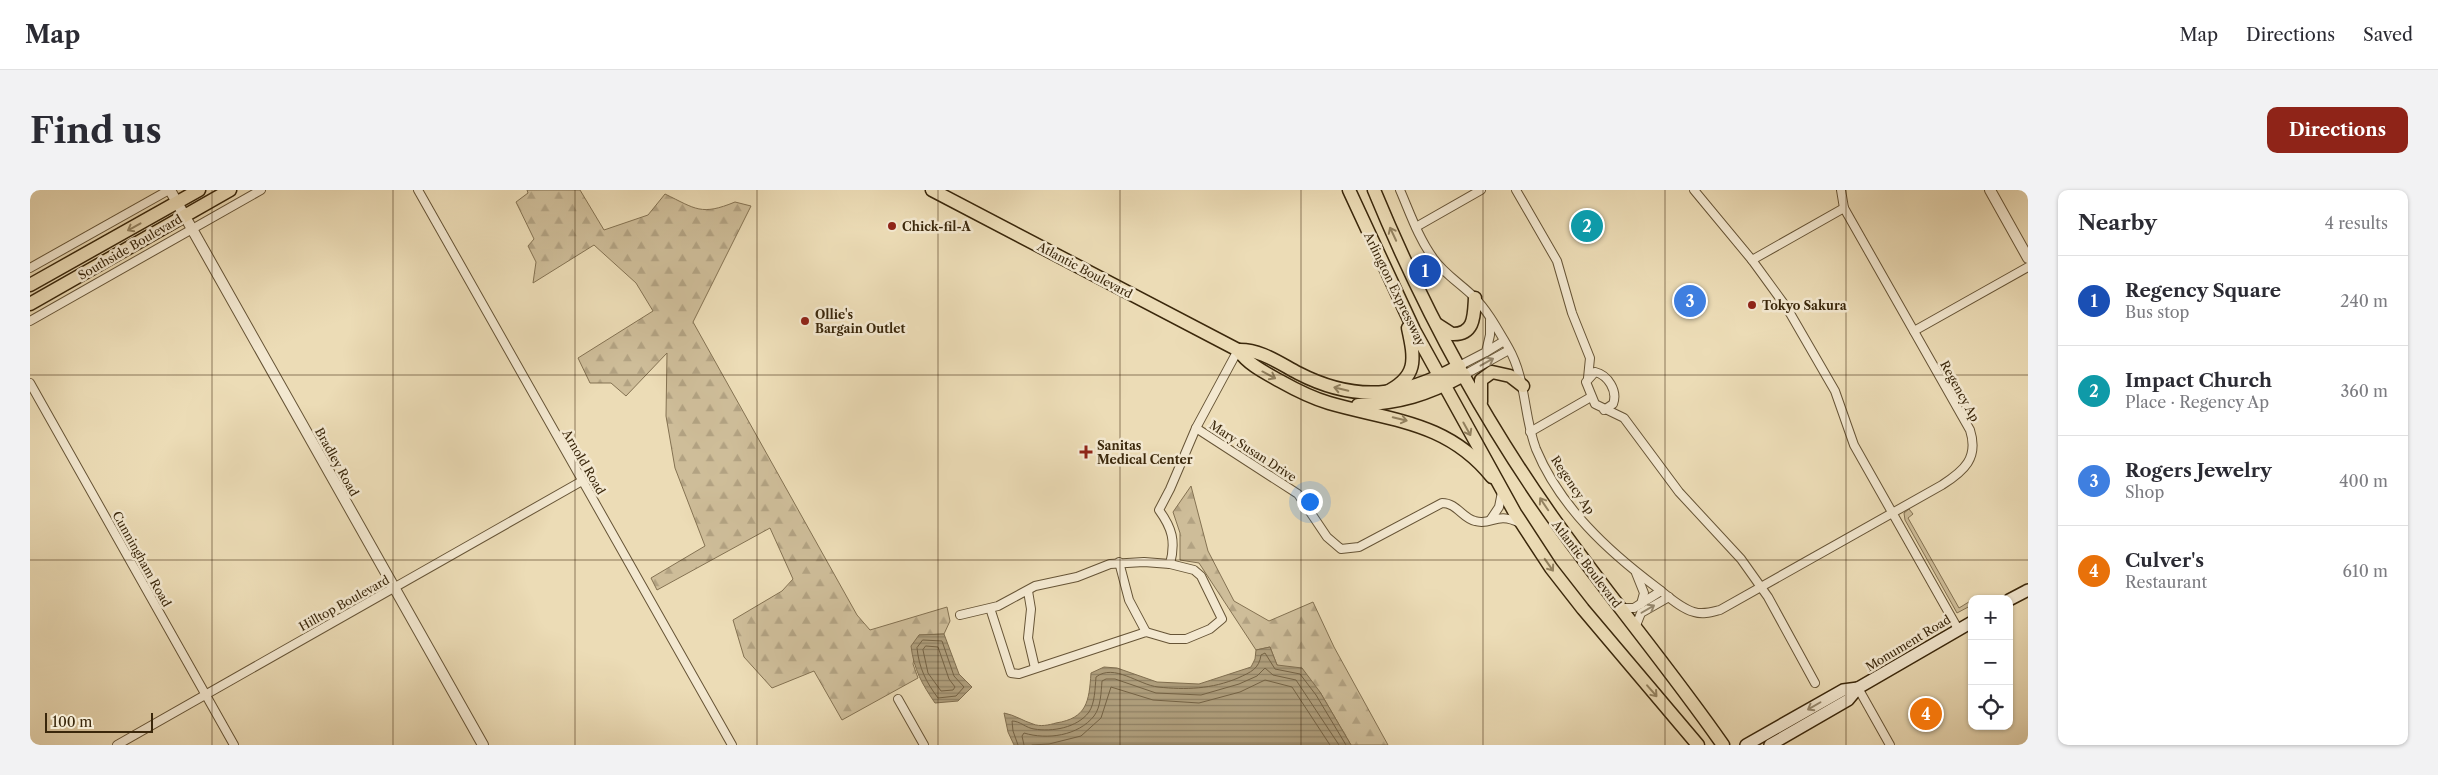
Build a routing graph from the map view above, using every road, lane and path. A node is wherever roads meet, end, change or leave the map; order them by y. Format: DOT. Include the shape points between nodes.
graph roads {
  1 [pos="169,190"];
  2 [pos="199,190"];
  3 [pos="230,190"];
  4 [pos="261,190"];
  5 [pos="418,190"];
  6 [pos="932,190"];
  7 [pos="1349,190"];
  8 [pos="1374,190"];
  9 [pos="1400,190"];
  10 [pos="1481,190"];
  11 [pos="1516,190"];
  12 [pos="1694,190"];
  13 [pos="1841,190"];
  14 [pos="1990,190"];
  15 [pos="177,203"];
  16 [pos="1844,208"];
  17 [pos="184,216"];
  18 [pos="1416,227"];
  19 [pos="192,229"];
  20 [pos="2028,258"];
  21 [pos="1752,260"];
  22 [pos="2028,267"];
  23 [pos="30,268"];
  24 [pos="30,285"];
  25 [pos="1475,298"];
  26 [pos="30,304"];
  27 [pos="1401,304"];
  28 [pos="1490,318"];
  29 [pos="30,321"];
  30 [pos="1437,325"];
  31 [pos="1914,331"];
  32 [pos="1504,341"];
  33 [pos="1238,350"];
  34 [pos="1510,350"];
  35 [pos="1486,352"];
  36 [pos="1590,358"];
  37 [pos="1462,370"];
  38 [pos="1602,374"];
  39 [pos="1588,378"];
  40 [pos="1441,382"];
  41 [pos="30,383"];
  42 [pos="1524,386"];
  43 [pos="1385,393"];
  44 [pos="1591,397"];
  45 [pos="1615,400"];
  46 [pos="1335,405"];
  47 [pos="1481,405"];
  48 [pos="1604,410"];
  49 [pos="1624,418"];
  50 [pos="1196,428"];
  51 [pos="1530,432"];
  52 [pos="582,481"];
  53 [pos="1502,491"];
  54 [pos="1893,512"];
  55 [pos="1491,519"];
  56 [pos="1522,524"];
  57 [pos="1120,562"];
  58 [pos="1170,564"];
  59 [pos="1635,572"];
  60 [pos="1761,587"];
  61 [pos="394,588"];
  62 [pos="2028,590"];
  63 [pos="1028,591"];
  64 [pos="1661,591"];
  65 [pos="1669,597"];
  66 [pos="2013,598"];
  67 [pos="1641,604"];
  68 [pos="990,608"];
  69 [pos="1620,608"];
  70 [pos="960,615"];
  71 [pos="1968,624"];
  72 [pos="1635,628"];
  73 [pos="1958,629"];
  74 [pos="1146,632"];
  75 [pos="1036,668"];
  76 [pos="1815,682"];
  77 [pos="1858,688"];
  78 [pos="205,695"];
  79 [pos="898,700"];
  80 [pos="117,745"];
  81 [pos="234,745"];
  82 [pos="483,745"];
  83 [pos="732,745"];
  84 [pos="924,745"];
  85 [pos="1698,745"];
  86 [pos="1723,745"];
  87 [pos="1746,745"];
  88 [pos="1770,745"];
  89 [pos="1890,745"];
  1 -- 15 [label="street, Bradley Road"];
  1 -- 23 [label="street"];
  2 -- 15 [label="main road, Southside Boulevard"];
  3 -- 17 [label="main road, Southside Boulevard"];
  4 -- 19 [label="street"];
  5 -- 52 [label="street, Arnold Road"];
  6 -- 33 [label="main road, Atlantic Boulevard"];
  7 -- 27 [label="main road, Arlington Expressway"];
  30 -- 8 [label="main road, Arlington Expressway, one-way"];
  9 -- 18 [label="street, Regency Ap"];
  10 -- 18 [label="street"];
  11 -- 36 [label="street" via="1556,262"];
  12 -- 21 [label="street"];
  13 -- 16 [label="street, Regency Ap"];
  14 -- 20 [label="street"];
  15 -- 17 [label="street, Bradley Road"];
  15 -- 24 [label="main road, Southside Boulevard, one-way"];
  16 -- 21 [label="street"];
  16 -- 31 [label="street, Regency Ap"];
  17 -- 19 [label="street, Bradley Road"];
  17 -- 26 [label="main road, Southside Boulevard"];
  18 -- 25 [label="street, Regency Ap" via="1433,259"];
  19 -- 29 [label="street"];
  19 -- 61 [label="street, Bradley Road"];
  21 -- 54 [label="street" via="1787,308 1835,391 1854,445"];
  22 -- 31 [label="street"];
  25 -- 28 [label="street, Regency Ap"];
  25 -- 30 [label="main road" via="1474,320 1470,328 1452,334"];
  27 -- 40 [label="main road, Arlington Expressway"];
  27 -- 43 [label="main road" via="1412,348 1412,367 1405,380"];
  28 -- 32 [label="street, Regency Ap"];
  28 -- 35 [label="street"];
  30 -- 37 [label="main road, Arlington Expressway"];
  31 -- 54 [label="street, Regency Ap" via="1970,430 1972,456 1960,473"];
  32 -- 34 [label="street, Regency Ap"];
  32 -- 35 [label="street"];
  43 -- 33 [label="main road, Atlantic Boulevard, one-way" via="1333,388 1262,354"];
  33 -- 46 [label="main road, Atlantic Boulevard, one-way" via="1255,368 1305,394"];
  33 -- 50 [label="street"];
  37 -- 34 [label="street, one-way"];
  34 -- 42 [label="street, Regency Ap"];
  35 -- 37 [label="street"];
  36 -- 38 [label="street"];
  36 -- 39 [label="street"];
  37 -- 40 [label="main road, Atlantic Boulevard"];
  37 -- 47 [label="main road, Atlantic Boulevard"];
  38 -- 39 [label="street" via="1596,372"];
  38 -- 45 [label="street" via="1610,383"];
  39 -- 44 [label="street" via="1586,382"];
  40 -- 43 [label="main road, Atlantic Boulevard"];
  40 -- 46 [label="main road" via="1425,394 1400,401"];
  40 -- 53 [label="main road, Atlantic Boulevard, one-way"];
  41 -- 78 [label="street, Cunningham Road"];
  42 -- 47 [label="main road" via="1510,376 1492,372 1481,380"];
  42 -- 51 [label="street, Regency Ap"];
  44 -- 48 [label="street"];
  44 -- 51 [label="street"];
  45 -- 48 [label="street"];
  45 -- 49 [label="street"];
  46 -- 53 [label="main road, Atlantic Boulevard, one-way" via="1411,422 1440,434 1475,459"];
  69 -- 47 [label="main road, Atlantic Boulevard, one-way" via="1536,494"];
  48 -- 49 [label="street"];
  49 -- 60 [label="street" via="1679,492"];
  50 -- 55 [label="street, Mary Susan Drive" via="1298,494 1327,537 1342,549 1359,547 1439,504 1453,505 1474,521"];
  50 -- 58 [label="street" via="1159,510 1173,533"];
  51 -- 59 [label="street, Regency Ap" via="1543,463 1572,508 1598,539"];
  52 -- 61 [label="street, Hilltop Boulevard"];
  52 -- 83 [label="street, Arnold Road"];
  53 -- 55 [label="street" via="1499,507"];
  53 -- 56 [label="main road, Atlantic Boulevard"];
  54 -- 60 [label="street, Regency Ap"];
  54 -- 73 [label="street"];
  55 -- 56 [label="street, Mary Susan Drive" via="1504,517"];
  56 -- 85 [label="main road, Atlantic Boulevard, one-way" via="1583,610"];
  57 -- 58 [label="street"];
  57 -- 63 [label="street" via="1077,577 1035,586"];
  57 -- 74 [label="street" via="1129,600"];
  58 -- 74 [label="street" via="1194,570 1202,576 1222,619 1210,629 1180,640"];
  59 -- 64 [label="street, Regency Ap"];
  59 -- 67 [label="street" via="1644,593"];
  60 -- 65 [label="street, Regency Ap" via="1720,610 1705,613 1687,610"];
  60 -- 76 [label="street"];
  61 -- 78 [label="street, Hilltop Boulevard"];
  61 -- 82 [label="street, Bradley Road"];
  62 -- 66 [label="main road"];
  63 -- 68 [label="street"];
  63 -- 75 [label="street" via="1031,609 1028,638"];
  64 -- 65 [label="street, Regency Ap"];
  64 -- 67 [label="street"];
  72 -- 65 [label="street, one-way" via="1641,613"];
  67 -- 69 [label="street" via="1634,608"];
  68 -- 70 [label="street"];
  68 -- 75 [label="street" via="1011,673"];
  69 -- 72 [label="main road, Atlantic Boulevard"];
  71 -- 73 [label="main road, Monument Road"];
  72 -- 86 [label="main road, Atlantic Boulevard"];
  73 -- 77 [label="main road, Monument Road"];
  74 -- 75 [label="street"];
  77 -- 87 [label="main road, Monument Road, one-way" via="1843,690"];
  77 -- 88 [label="main road, Monument Road" via="1848,700"];
  77 -- 89 [label="street"];
  78 -- 80 [label="street, Hilltop Boulevard"];
  78 -- 81 [label="street, Cunningham Road"];
  79 -- 84 [label="street"];
}
